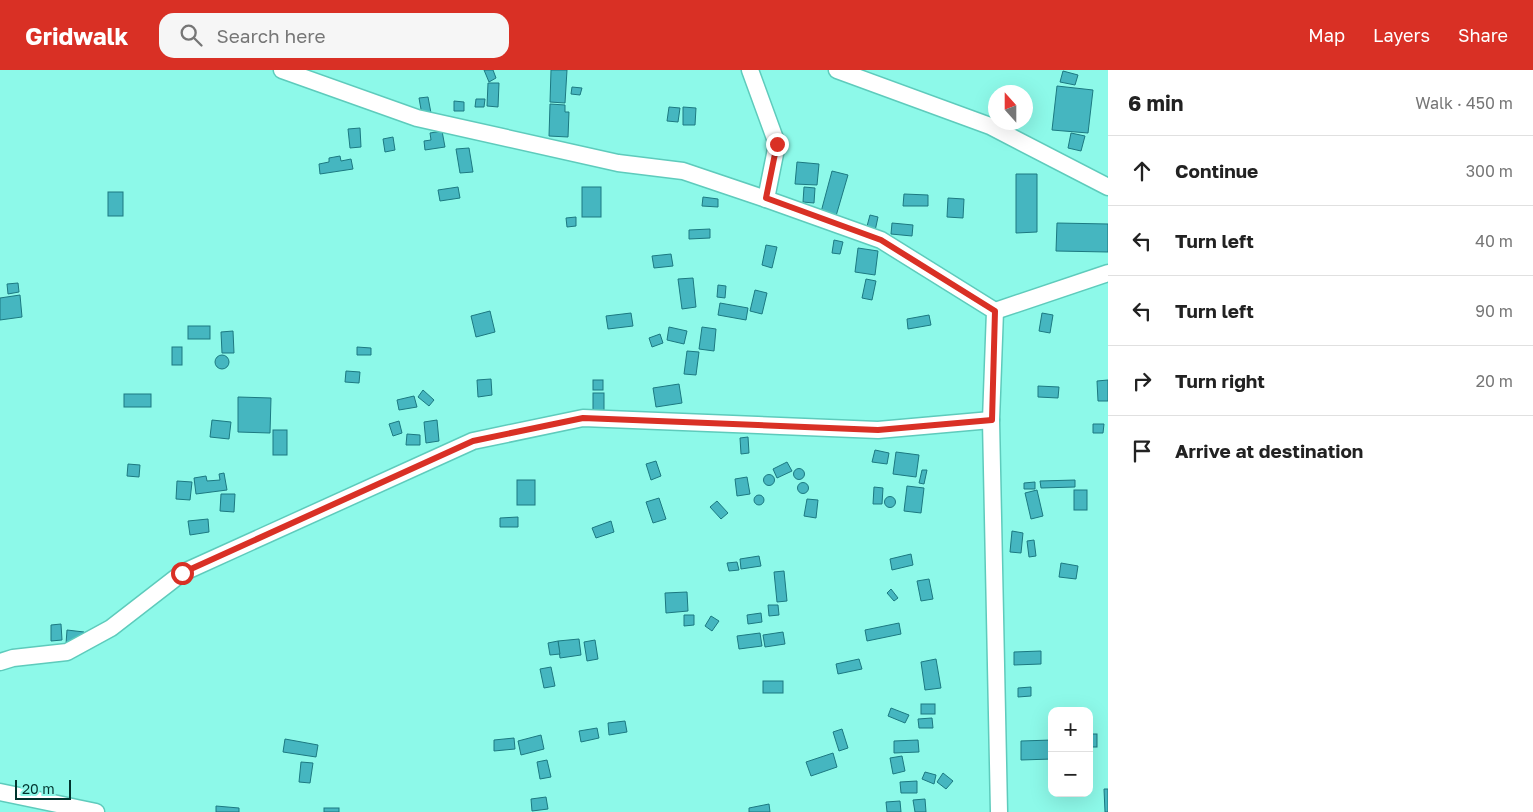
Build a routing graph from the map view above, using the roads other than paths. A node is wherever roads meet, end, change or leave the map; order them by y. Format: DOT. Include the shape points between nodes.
graph roads {
  1 [pos="282,70"];
  2 [pos="750,70"];
  3 [pos="837,70"];
  4 [pos="1108,187"];
  5 [pos="766,198"];
  6 [pos="1108,273"];
  7 [pos="995,311"];
  8 [pos="992,420"];
  9 [pos="0,662"];
  10 [pos="0,792"];
  11 [pos="96,812"];
  12 [pos="999,812"];
  1 -- 5 [label="street" via="417,118 618,163 683,171"];
  2 -- 5 [label="street" via="777,144"];
  3 -- 4 [label="street" via="990,126"];
  5 -- 7 [label="street" via="881,240"];
  6 -- 7 [label="street"];
  7 -- 8 [label="street"];
  8 -- 9 [label="street" via="878,430 583,418 473,441 182,573 111,628 67,652"];
  8 -- 12 [label="street"];
  10 -- 11 [label="street"];
}
